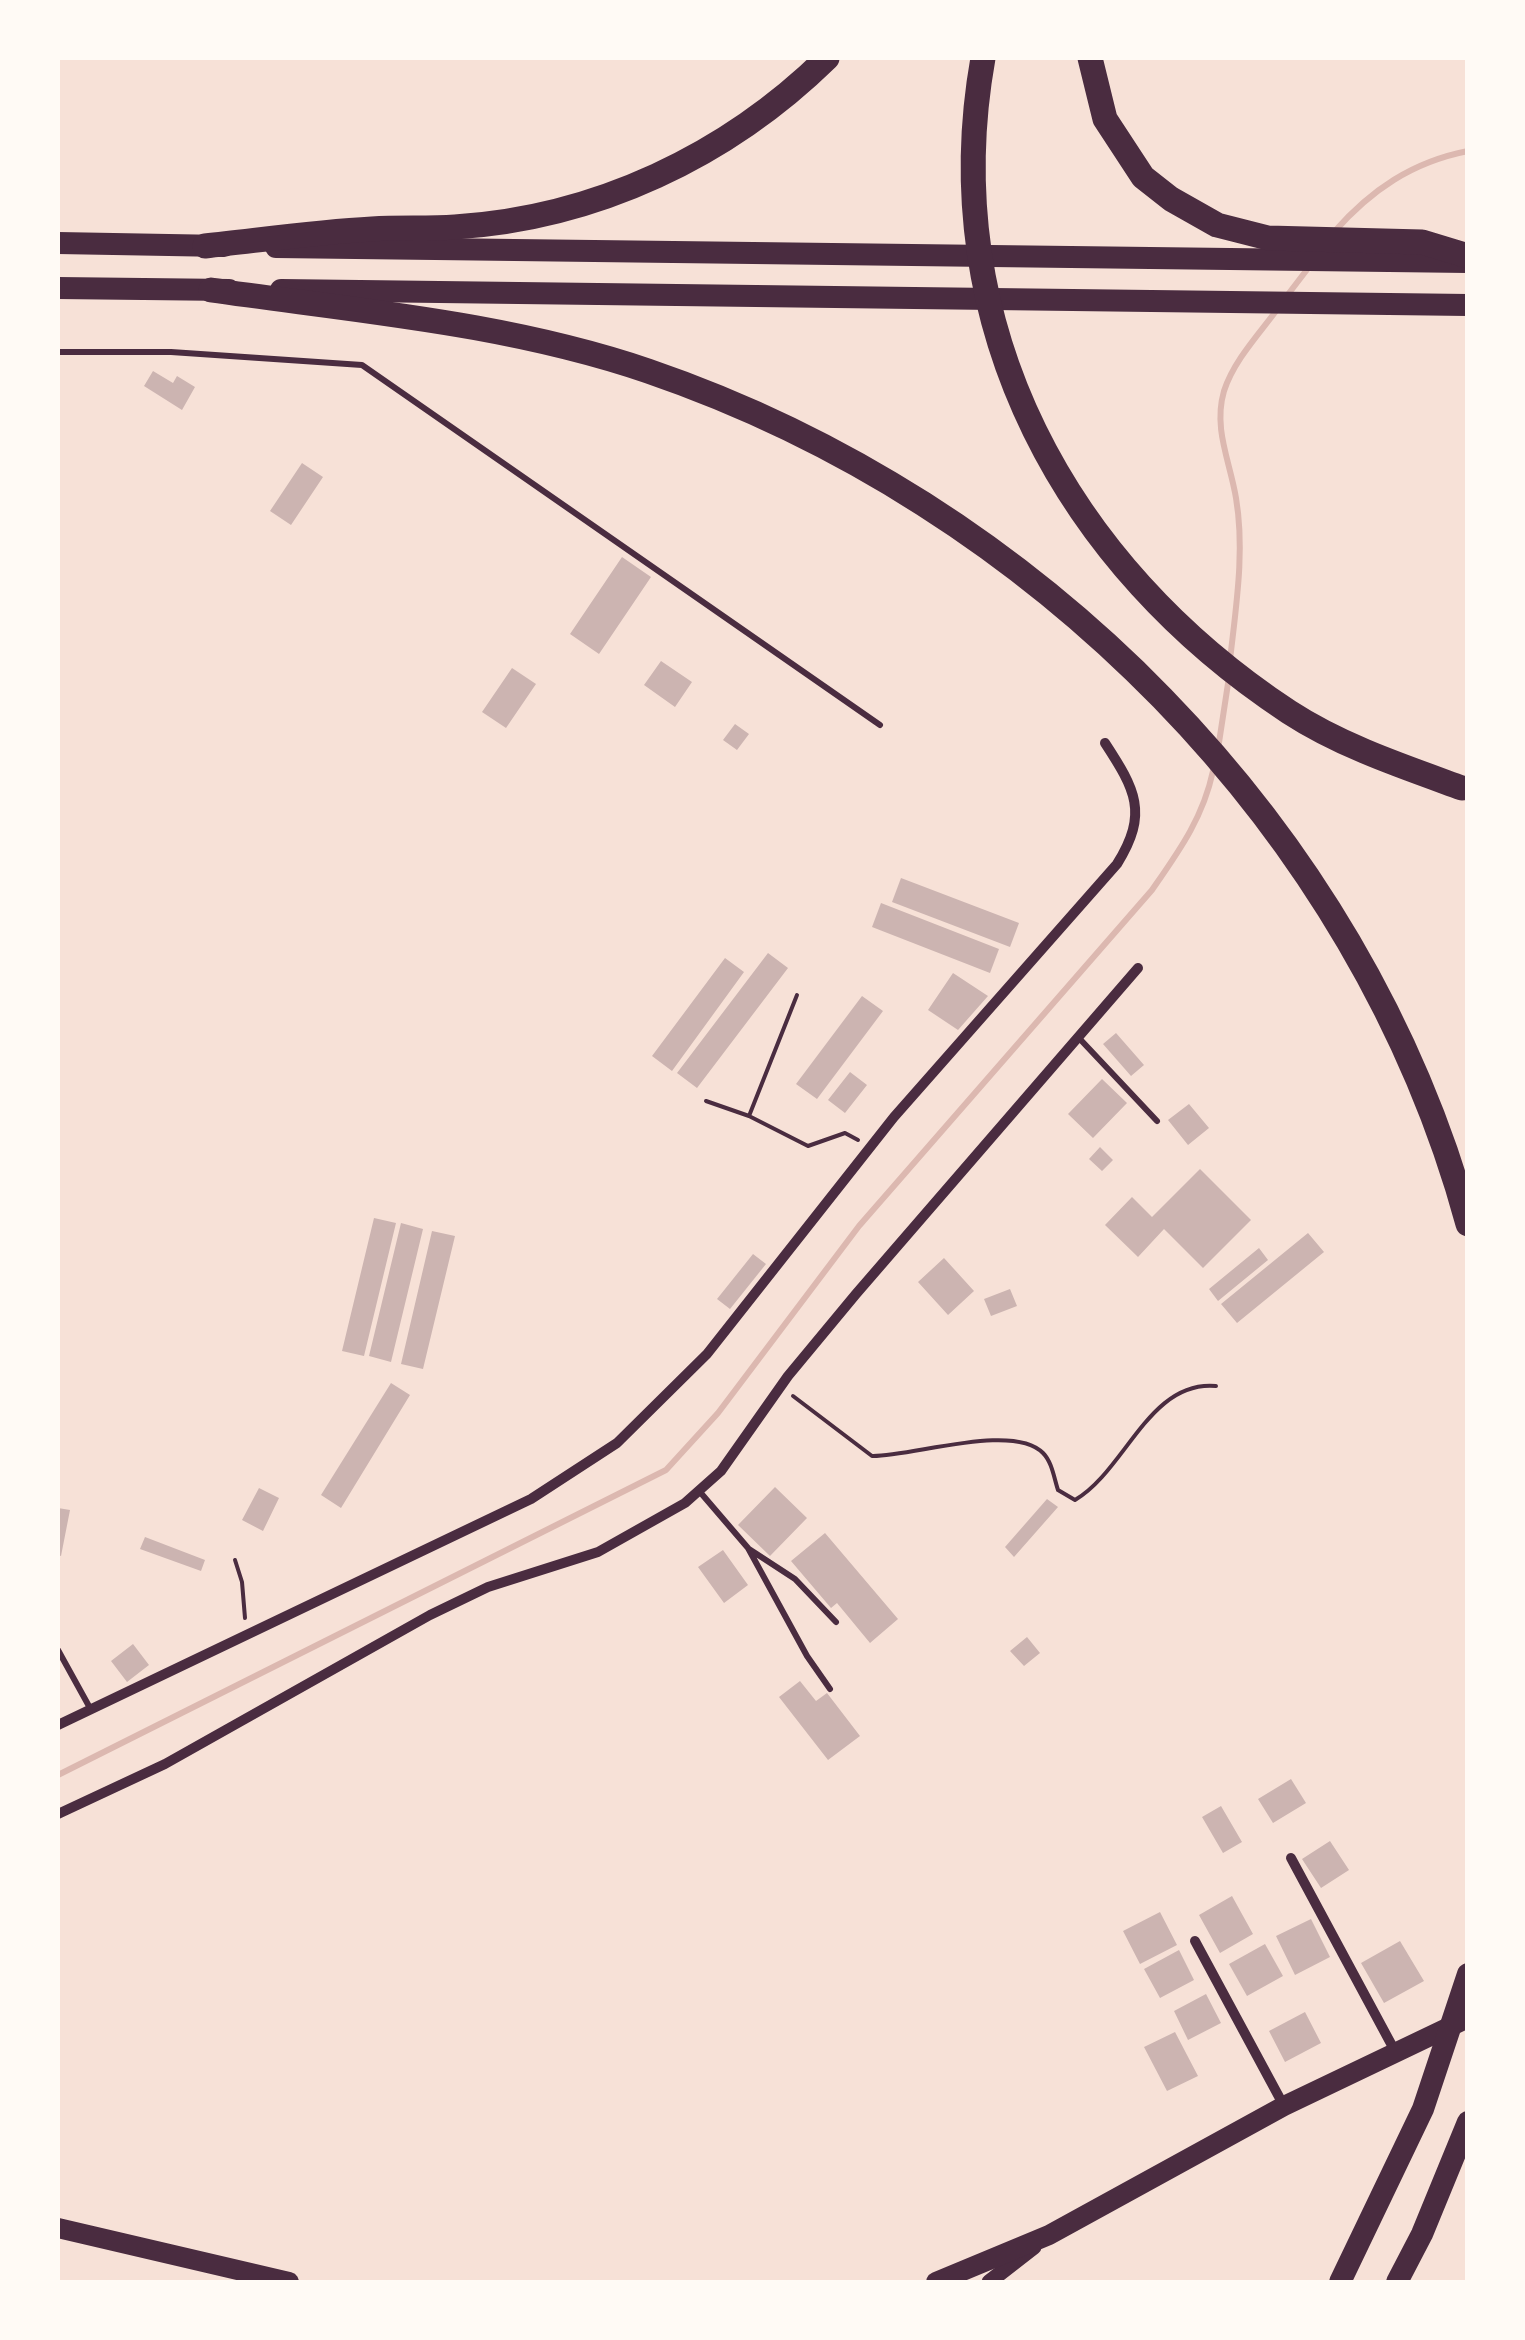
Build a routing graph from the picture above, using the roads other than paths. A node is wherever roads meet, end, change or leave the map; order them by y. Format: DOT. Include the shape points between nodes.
graph roads {
  1 [pos="827,58"];
  2 [pos="983,58"];
  3 [pos="1090,58"];
  4 [pos="58,243"];
  5 [pos="206,246"];
  6 [pos="1415,252"];
  7 [pos="1468,259"];
  8 [pos="58,288"];
  9 [pos="211,290"];
  10 [pos="1468,306"];
  11 [pos="58,352"];
  12 [pos="880,725"];
  13 [pos="1105,743"];
  14 [pos="1462,788"];
  15 [pos="1138,968"];
  16 [pos="1077,1036"];
  17 [pos="1158,1121"];
  18 [pos="1468,1224"];
  19 [pos="700,1492"];
  20 [pos="748,1548"];
  21 [pos="836,1622"];
  22 [pos="58,1650"];
  23 [pos="830,1689"];
  24 [pos="90,1708"];
  25 [pos="58,1724"];
  26 [pos="58,1814"];
  27 [pos="1291,1858"];
  28 [pos="1195,1940"];
  29 [pos="1468,1974"];
  30 [pos="1468,2018"];
  31 [pos="1396,2054"];
  32 [pos="1284,2106"];
  33 [pos="1468,2122"];
  34 [pos="58,2228"];
  35 [pos="1049,2235"];
  36 [pos="289,2282"];
  37 [pos="936,2282"];
  38 [pos="989,2282"];
  39 [pos="1340,2282"];
  40 [pos="1396,2282"];
  1 -- 5 [label="highway" via="790,94 700,157 591,202 458,227"];
  2 -- 14 [label="highway" via="974,106 975,191 987,286 1012,386 1063,488 1189,638 1292,714 1386,761"];
  3 -- 6 [label="highway" via="1105,119 1144,177 1217,225 1268,238"];
  4 -- 5 [label="highway"];
  5 -- 6 [label="highway" via="1239,260"];
  6 -- 7 [label="highway"];
  8 -- 9 [label="highway"];
  9 -- 10 [label="highway"];
  9 -- 18 [label="highway" via="486,328 647,370 777,420 961,529 1036,583 1142,676 1273,827 1379,999 1423,1088"];
  11 -- 12 [label="lane" via="362,365"];
  13 -- 24 [label="street" via="1134,798 1137,816 1127,848 870,1149 708,1354 617,1443 531,1499"];
  15 -- 16 [label="street"];
  16 -- 17 [label="lane"];
  16 -- 19 [label="street" via="780,1387"];
  19 -- 20 [label="lane"];
  19 -- 26 [label="street" via="656,1524 598,1552 488,1587 430,1615 166,1764"];
  20 -- 21 [label="lane" via="795,1580"];
  20 -- 23 [label="lane"];
  22 -- 24 [label="lane"];
  24 -- 25 [label="street"];
  27 -- 31 [label="street"];
  28 -- 32 [label="street"];
  29 -- 39 [label="highway" via="1423,2108"];
  30 -- 31 [label="main road"];
  31 -- 32 [label="main road"];
  32 -- 35 [label="main road"];
  33 -- 40 [label="highway"];
  34 -- 36 [label="main road"];
  35 -- 37 [label="main road"];
  35 -- 38 [label="street"];
}
